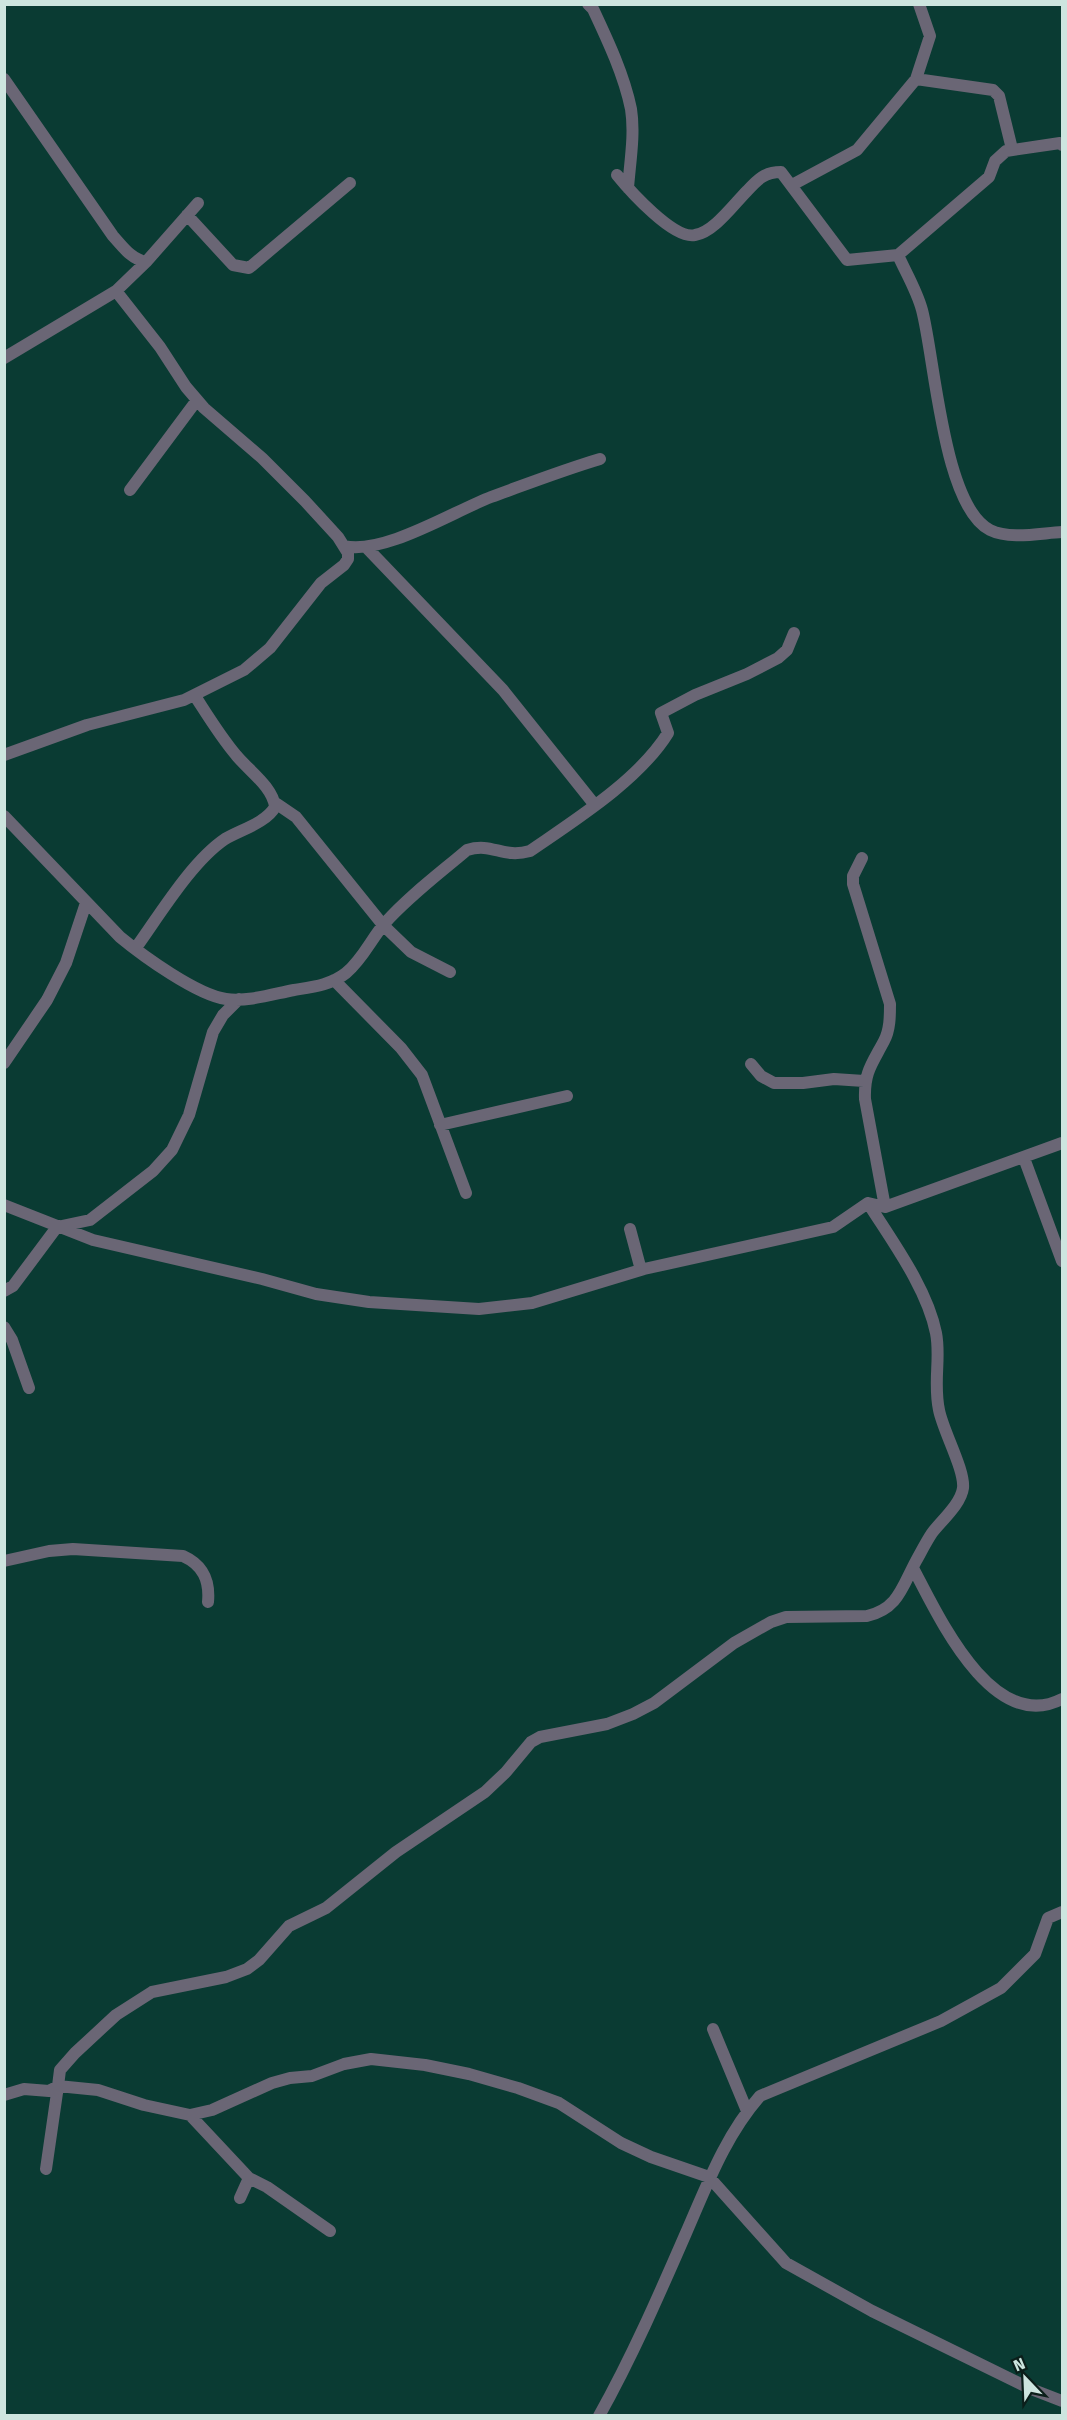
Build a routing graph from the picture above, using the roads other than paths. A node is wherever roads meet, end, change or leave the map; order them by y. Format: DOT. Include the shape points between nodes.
graph roads {
  1 [pos="588,4"];
  2 [pos="919,4"];
  3 [pos="4,79"];
  4 [pos="916,79"];
  5 [pos="1062,146"];
  6 [pos="1012,149"];
  7 [pos="617,175"];
  8 [pos="350,183"];
  9 [pos="792,185"];
  10 [pos="628,188"];
  11 [pos="198,203"];
  12 [pos="187,215"];
  13 [pos="898,255"];
  14 [pos="146,262"];
  15 [pos="116,291"];
  16 [pos="4,358"];
  17 [pos="197,400"];
  18 [pos="600,459"];
  19 [pos="130,490"];
  20 [pos="1062,532"];
  21 [pos="344,546"];
  22 [pos="367,548"];
  23 [pos="794,633"];
  24 [pos="195,696"];
  25 [pos="4,755"];
  26 [pos="274,802"];
  27 [pos="594,804"];
  28 [pos="4,816"];
  29 [pos="862,858"];
  30 [pos="86,903"];
  31 [pos="383,925"];
  32 [pos="135,949"];
  33 [pos="450,972"];
  34 [pos="334,980"];
  35 [pos="239,999"];
  36 [pos="4,1063"];
  37 [pos="751,1064"];
  38 [pos="864,1081"];
  39 [pos="567,1096"];
  40 [pos="440,1125"];
  41 [pos="1062,1143"];
  42 [pos="1024,1158"];
  43 [pos="466,1193"];
  44 [pos="868,1203"];
  45 [pos="4,1205"];
  46 [pos="885,1208"];
  47 [pos="57,1227"];
  48 [pos="630,1229"];
  49 [pos="1062,1261"];
  50 [pos="641,1270"];
  51 [pos="4,1291"];
  52 [pos="4,1327"];
  53 [pos="29,1388"];
  54 [pos="4,1561"];
  55 [pos="913,1568"];
  56 [pos="208,1602"];
  57 [pos="1062,1699"];
  58 [pos="1062,1912"];
  59 [pos="712,2029"];
  60 [pos="58,2086"];
  61 [pos="4,2095"];
  62 [pos="747,2111"];
  63 [pos="190,2115"];
  64 [pos="46,2169"];
  65 [pos="709,2177"];
  66 [pos="249,2178"];
  67 [pos="240,2198"];
  68 [pos="330,2231"];
  69 [pos="1062,2401"];
  70 [pos="599,2415"];
  1 -- 10 [label="street" via="611,48 631,109"];
  2 -- 4 [label="street" via="930,36"];
  3 -- 14 [label="street" via="113,236 127,252"];
  4 -- 6 [label="street" via="993,90 999,96"];
  4 -- 9 [label="street" via="857,150"];
  5 -- 6 [label="street" via="1060,143"];
  6 -- 13 [label="street" via="995,161 989,177"];
  7 -- 10 [label="street"];
  8 -- 12 [label="street" via="249,268 233,265"];
  9 -- 10 [label="street" via="781,172 760,177 717,223 695,236 664,222"];
  9 -- 13 [label="street" via="847,260"];
  11 -- 12 [label="street"];
  12 -- 14 [label="street"];
  13 -- 20 [label="street" via="921,307 946,447 969,507 990,530 1009,535"];
  14 -- 15 [label="street"];
  15 -- 16 [label="street"];
  15 -- 17 [label="street"];
  17 -- 19 [label="street"];
  17 -- 21 [label="street" via="277,472"];
  18 -- 22 [label="street" via="492,497"];
  21 -- 22 [label="street"];
  21 -- 24 [label="street" via="348,560 321,584 270,648 244,670"];
  22 -- 27 [label="street" via="503,690"];
  23 -- 27 [label="street" via="787,650 778,658 661,713 668,734 657,750"];
  24 -- 25 [label="street" via="87,724"];
  24 -- 26 [label="street" via="213,726"];
  26 -- 31 [label="street" via="296,817"];
  26 -- 32 [label="street" via="272,812 224,840 205,857"];
  27 -- 31 [label="street" via="530,851 518,855 490,848 467,850"];
  28 -- 30 [label="street"];
  29 -- 38 [label="street" via="853,884 890,1004 885,1040"];
  30 -- 32 [label="street"];
  30 -- 36 [label="street" via="66,963 48,1000"];
  31 -- 33 [label="street" via="411,952"];
  31 -- 34 [label="street" via="370,947"];
  32 -- 35 [label="street" via="207,992 224,999"];
  34 -- 35 [label="street" via="320,986"];
  34 -- 40 [label="street" via="422,1075"];
  35 -- 47 [label="street" via="213,1032 189,1115 172,1150 153,1172 90,1220"];
  37 -- 38 [label="street" via="774,1083 834,1078"];
  38 -- 46 [label="street"];
  39 -- 40 [label="street"];
  40 -- 43 [label="street"];
  41 -- 42 [label="street"];
  42 -- 46 [label="street"];
  42 -- 49 [label="street"];
  44 -- 46 [label="street"];
  44 -- 50 [label="street" via="834,1227"];
  44 -- 55 [label="street" via="930,1311 938,1353 938,1409 963,1489"];
  45 -- 47 [label="street"];
  47 -- 50 [label="street" via="124,1249 316,1294 369,1302 479,1309 532,1303"];
  47 -- 51 [label="street" via="13,1286"];
  48 -- 50 [label="street"];
  52 -- 53 [label="street"];
  54 -- 56 [label="street" via="73,1549 183,1556 194,1561 202,1572 209,1586"];
  55 -- 57 [label="street" via="956,1646 976,1672 1029,1706 1039,1707"];
  55 -- 60 [label="street" via="897,1598 880,1613 786,1617 771,1622 633,1714 531,1742 485,1792 396,1852 326,1908 290,1926 247,1969 152,1992 130,2005 75,2053 60,2070"];
  58 -- 62 [label="street" via="1048,1918 1035,1954 1001,1988 941,2021 760,2097"];
  59 -- 62 [label="street"];
  60 -- 61 [label="street" via="49,2091 24,2089"];
  60 -- 63 [label="street" via="98,2090"];
  60 -- 64 [label="street"];
  62 -- 65 [label="street"];
  63 -- 65 [label="street" via="220,2107 272,2083 312,2076 344,2064 371,2059 425,2065 499,2082 559,2103 621,2143"];
  63 -- 66 [label="street"];
  65 -- 69 [label="street" via="786,2264 872,2311"];
  65 -- 70 [label="street" via="651,2312"];
  66 -- 67 [label="street"];
  66 -- 68 [label="street"];
}
